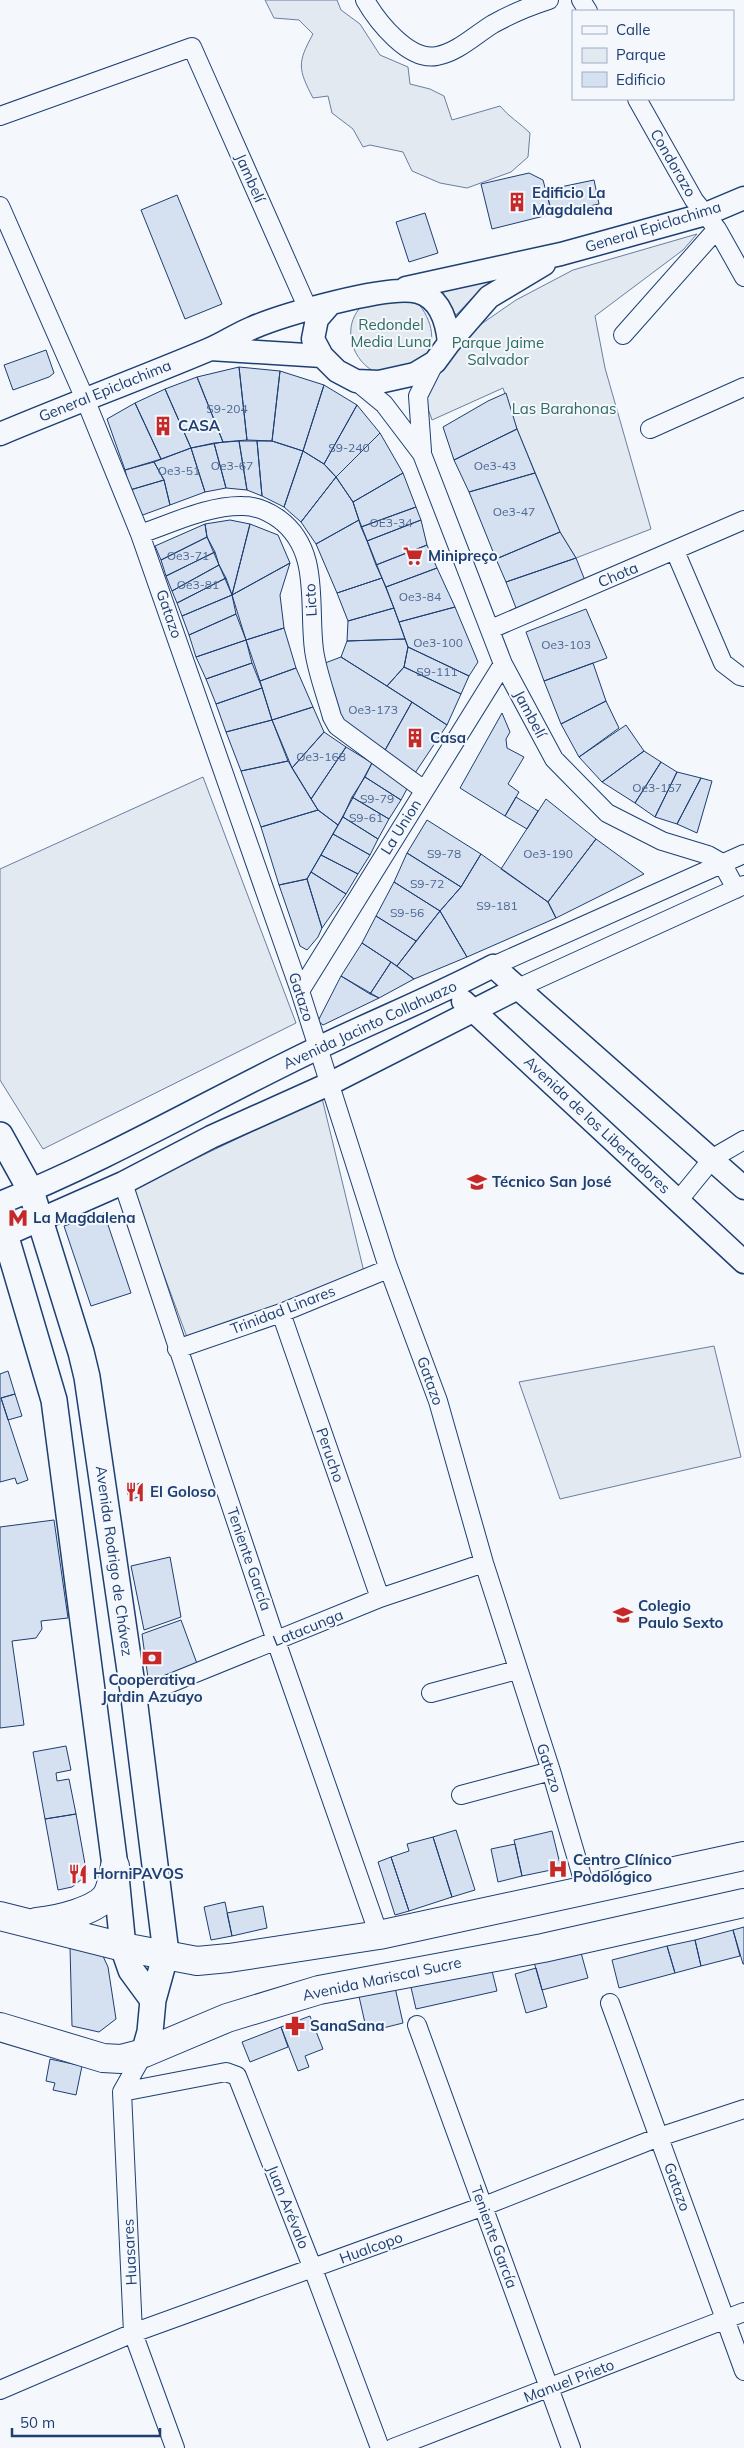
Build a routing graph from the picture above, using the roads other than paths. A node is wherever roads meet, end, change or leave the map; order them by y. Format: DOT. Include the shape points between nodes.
graph roads {
  1 [pos="365,0"];
  2 [pos="550,0"];
  3 [pos="638,100"];
  4 [pos="0,116"];
  5 [pos="744,198"];
  6 [pos="0,206"];
  7 [pos="712,221"];
  8 [pos="560,254"];
  9 [pos="744,276"];
  10 [pos="400,290"];
  11 [pos="330,304"];
  12 [pos="308,310"];
  13 [pos="623,335"];
  14 [pos="449,343"];
  15 [pos="209,349"];
  16 [pos="322,356"];
  17 [pos="435,362"];
  18 [pos="356,381"];
  19 [pos="744,387"];
  20 [pos="84,399"];
  21 [pos="650,429"];
  22 [pos="0,434"];
  23 [pos="422,454"];
  24 [pos="744,520"];
  25 [pos="140,534"];
  26 [pos="675,551"];
  27 [pos="491,630"];
  28 [pos="504,664"];
  29 [pos="744,677"];
  30 [pos="424,790"];
  31 [pos="744,854"];
  32 [pos="722,863"];
  33 [pos="740,887"];
  34 [pos="493,966"];
  35 [pos="518,988"];
  36 [pos="449,989"];
  37 [pos="300,991"];
  38 [pos="473,1010"];
  39 [pos="318,1048"];
  40 [pos="329,1084"];
  41 [pos="0,1135"];
  42 [pos="744,1140"];
  43 [pos="713,1158"];
  44 [pos="122,1183"];
  45 [pos="744,1188"];
  46 [pos="31,1190"];
  47 [pos="678,1201"];
  48 [pos="0,1203"];
  49 [pos="40,1220"];
  50 [pos="3,1226"];
  51 [pos="744,1262"];
  52 [pos="388,1269"];
  53 [pos="67,1307"];
  54 [pos="281,1313"];
  55 [pos="30,1322"];
  56 [pos="177,1349"];
  57 [pos="484,1563"];
  58 [pos="380,1598"];
  59 [pos="276,1641"];
  60 [pos="517,1670"];
  61 [pos="431,1694"];
  62 [pos="134,1698"];
  63 [pos="551,1771"];
  64 [pos="462,1795"];
  65 [pos="744,1856"];
  66 [pos="115,1866"];
  67 [pos="586,1890"];
  68 [pos="744,1903"];
  69 [pos="0,1916"];
  70 [pos="26,1924"];
  71 [pos="379,1935"];
  72 [pos="123,1947"];
  73 [pos="166,1954"];
  74 [pos="153,2000"];
  75 [pos="610,2003"];
  76 [pos="417,2025"];
  77 [pos="0,2027"];
  78 [pos="144,2053"];
  79 [pos="122,2092"];
  80 [pos="744,2109"];
  81 [pos="659,2137"];
  82 [pos="484,2206"];
  83 [pos="313,2269"];
  84 [pos="744,2312"];
  85 [pos="724,2320"];
  86 [pos="133,2332"];
  87 [pos="744,2371"];
  88 [pos="549,2389"];
  89 [pos="0,2390"];
  90 [pos="175,2448"];
  91 [pos="380,2448"];
  92 [pos="394,2448"];
  93 [pos="571,2448"];
  1 -- 2 [label="street" via="402,46 435,57 454,50 495,23"];
  3 -- 7 [label="street, Condorazo" via="694,200"];
  4 -- 12 [label="street, Jambelí" via="192,47"];
  5 -- 7 [label="street, General Epiclachima"];
  6 -- 20 [label="street, Gatazo"];
  7 -- 8 [label="street, General Epiclachima"];
  7 -- 9 [label="street, Condorazo"];
  7 -- 13 [label="street"];
  8 -- 10 [label="street, General Epiclachima"];
  8 -- 14 [label="street, General Epiclachima" via="489,297"];
  10 -- 11 [label="street"];
  10 -- 14 [label="street" via="418,292 433,299 447,321"];
  11 -- 12 [label="street, General Epiclachima"];
  11 -- 16 [label="street" via="317,319 313,339"];
  12 -- 15 [label="street, General Epiclachima" via="252,328"];
  14 -- 17 [label="street"];
  15 -- 16 [label="street, General Epiclachima"];
  15 -- 20 [label="street, General Epiclachima"];
  16 -- 18 [label="street" via="337,371"];
  17 -- 18 [label="street" via="415,374 379,382"];
  17 -- 23 [label="street, Jambelí" via="418,396"];
  18 -- 23 [label="street, Jambelí" via="384,404"];
  19 -- 21 [label="street"];
  20 -- 22 [label="street, General Epiclachima"];
  20 -- 25 [label="street, Gatazo"];
  23 -- 27 [label="street, Jambelí"];
  24 -- 26 [label="street, Chota"];
  25 -- 30 [label="street, Licto" via="207,511 244,506 269,512 292,529 305,550 310,574 314,651 337,726"];
  25 -- 37 [label="street, Gatazo"];
  26 -- 27 [label="street, Chota"];
  26 -- 29 [label="street" via="724,663"];
  27 -- 28 [label="street, Jambelí"];
  28 -- 30 [label="street, La Union"];
  28 -- 32 [label="street, Jambelí" via="554,759 607,813 662,842 708,855"];
  30 -- 37 [label="street, La Union"];
  31 -- 32 [label="street, Avenida Jacinto Collahuazo"];
  32 -- 33 [label="street"];
  32 -- 34 [label="street, Avenida Jacinto Collahuazo"];
  33 -- 35 [label="street, Avenida Jacinto Collahuazo"];
  34 -- 35 [label="street"];
  34 -- 36 [label="street, Avenida Jacinto Collahuazo"];
  35 -- 38 [label="street, Avenida Jacinto Collahuazo"];
  35 -- 43 [label="street"];
  36 -- 38 [label="street, Avenida de los Libertadores"];
  36 -- 39 [label="street, Avenida Jacinto Collahuazo"];
  37 -- 39 [label="street, Gatazo"];
  38 -- 40 [label="street, Avenida Jacinto Collahuazo"];
  38 -- 47 [label="street, Avenida de los Libertadores"];
  39 -- 40 [label="street, Gatazo"];
  39 -- 46 [label="street, Avenida Jacinto Collahuazo" via="114,1152"];
  40 -- 44 [label="street, Avenida Jacinto Collahuazo"];
  40 -- 52 [label="street, Gatazo"];
  41 -- 46 [label="main road, Avenida Rodrigo de Chávez"];
  42 -- 43 [label="street"];
  43 -- 45 [label="street"];
  43 -- 47 [label="street"];
  44 -- 49 [label="street, Avenida Jacinto Collahuazo"];
  44 -- 56 [label="street, Teniente García"];
  46 -- 48 [label="street, Avenida Jacinto Collahuazo"];
  46 -- 49 [label="main road, Avenida Rodrigo de Chávez"];
  47 -- 51 [label="street, Avenida de los Libertadores"];
  49 -- 50 [label="street, Avenida Jacinto Collahuazo"];
  49 -- 53 [label="main road, Avenida Rodrigo de Chávez"];
  50 -- 55 [label="main road"];
  52 -- 54 [label="street, Trinidad Linares"];
  52 -- 57 [label="street, Gatazo" via="438,1400"];
  53 -- 55 [label="main road"];
  53 -- 62 [label="main road, Avenida Rodrigo de Chávez" via="87,1377"];
  54 -- 56 [label="street, Trinidad Linares"];
  54 -- 58 [label="street, Perucho"];
  55 -- 66 [label="main road" via="54,1400"];
  56 -- 59 [label="street, Teniente García"];
  57 -- 58 [label="street, Latacunga"];
  57 -- 60 [label="street, Gatazo"];
  58 -- 59 [label="street, Latacunga"];
  59 -- 62 [label="street, Latacunga"];
  59 -- 71 [label="street, Teniente García"];
  60 -- 61 [label="street"];
  60 -- 63 [label="street, Gatazo"];
  62 -- 73 [label="main road, Avenida Rodrigo de Chávez"];
  63 -- 64 [label="street"];
  63 -- 67 [label="street, Gatazo"];
  65 -- 67 [label="main road"];
  66 -- 70 [label="main road" via="108,1895 85,1911"];
  66 -- 72 [label="main road"];
  67 -- 71 [label="main road"];
  68 -- 78 [label="main road, Avenida Mariscal Sucre" via="570,1942 319,1990 227,2018"];
  69 -- 70 [label="main road"];
  70 -- 72 [label="main road"];
  71 -- 73 [label="main road" via="229,1958 197,1960"];
  72 -- 73 [label="main road"];
  72 -- 74 [label="main road" via="131,1970"];
  73 -- 74 [label="main road, Avenida Rodrigo de Chávez"];
  74 -- 78 [label="main road, Avenida Rodrigo de Chávez"];
  75 -- 81 [label="street, Gatazo"];
  76 -- 82 [label="street, Teniente García"];
  77 -- 78 [label="main road, Avenida Mariscal Sucre" via="103,2058 122,2059"];
  78 -- 79 [label="street"];
  79 -- 83 [label="street, Juan Arévalo" via="226,2072 237,2076"];
  79 -- 86 [label="street, Huasares"];
  80 -- 81 [label="street, Hualcopo"];
  81 -- 82 [label="street, Hualcopo"];
  81 -- 85 [label="street, Gatazo"];
  82 -- 83 [label="street, Hualcopo"];
  82 -- 88 [label="street, Teniente García"];
  83 -- 86 [label="street, Hualcopo"];
  83 -- 91 [label="street, Juan Arévalo"];
  84 -- 85 [label="street, Manuel Prieto"];
  85 -- 87 [label="street, Gatazo"];
  85 -- 88 [label="street, Manuel Prieto"];
  86 -- 89 [label="street, Hualcopo"];
  86 -- 90 [label="street, Huasares"];
  88 -- 92 [label="street, Manuel Prieto"];
  88 -- 93 [label="street, Teniente García"];
}
